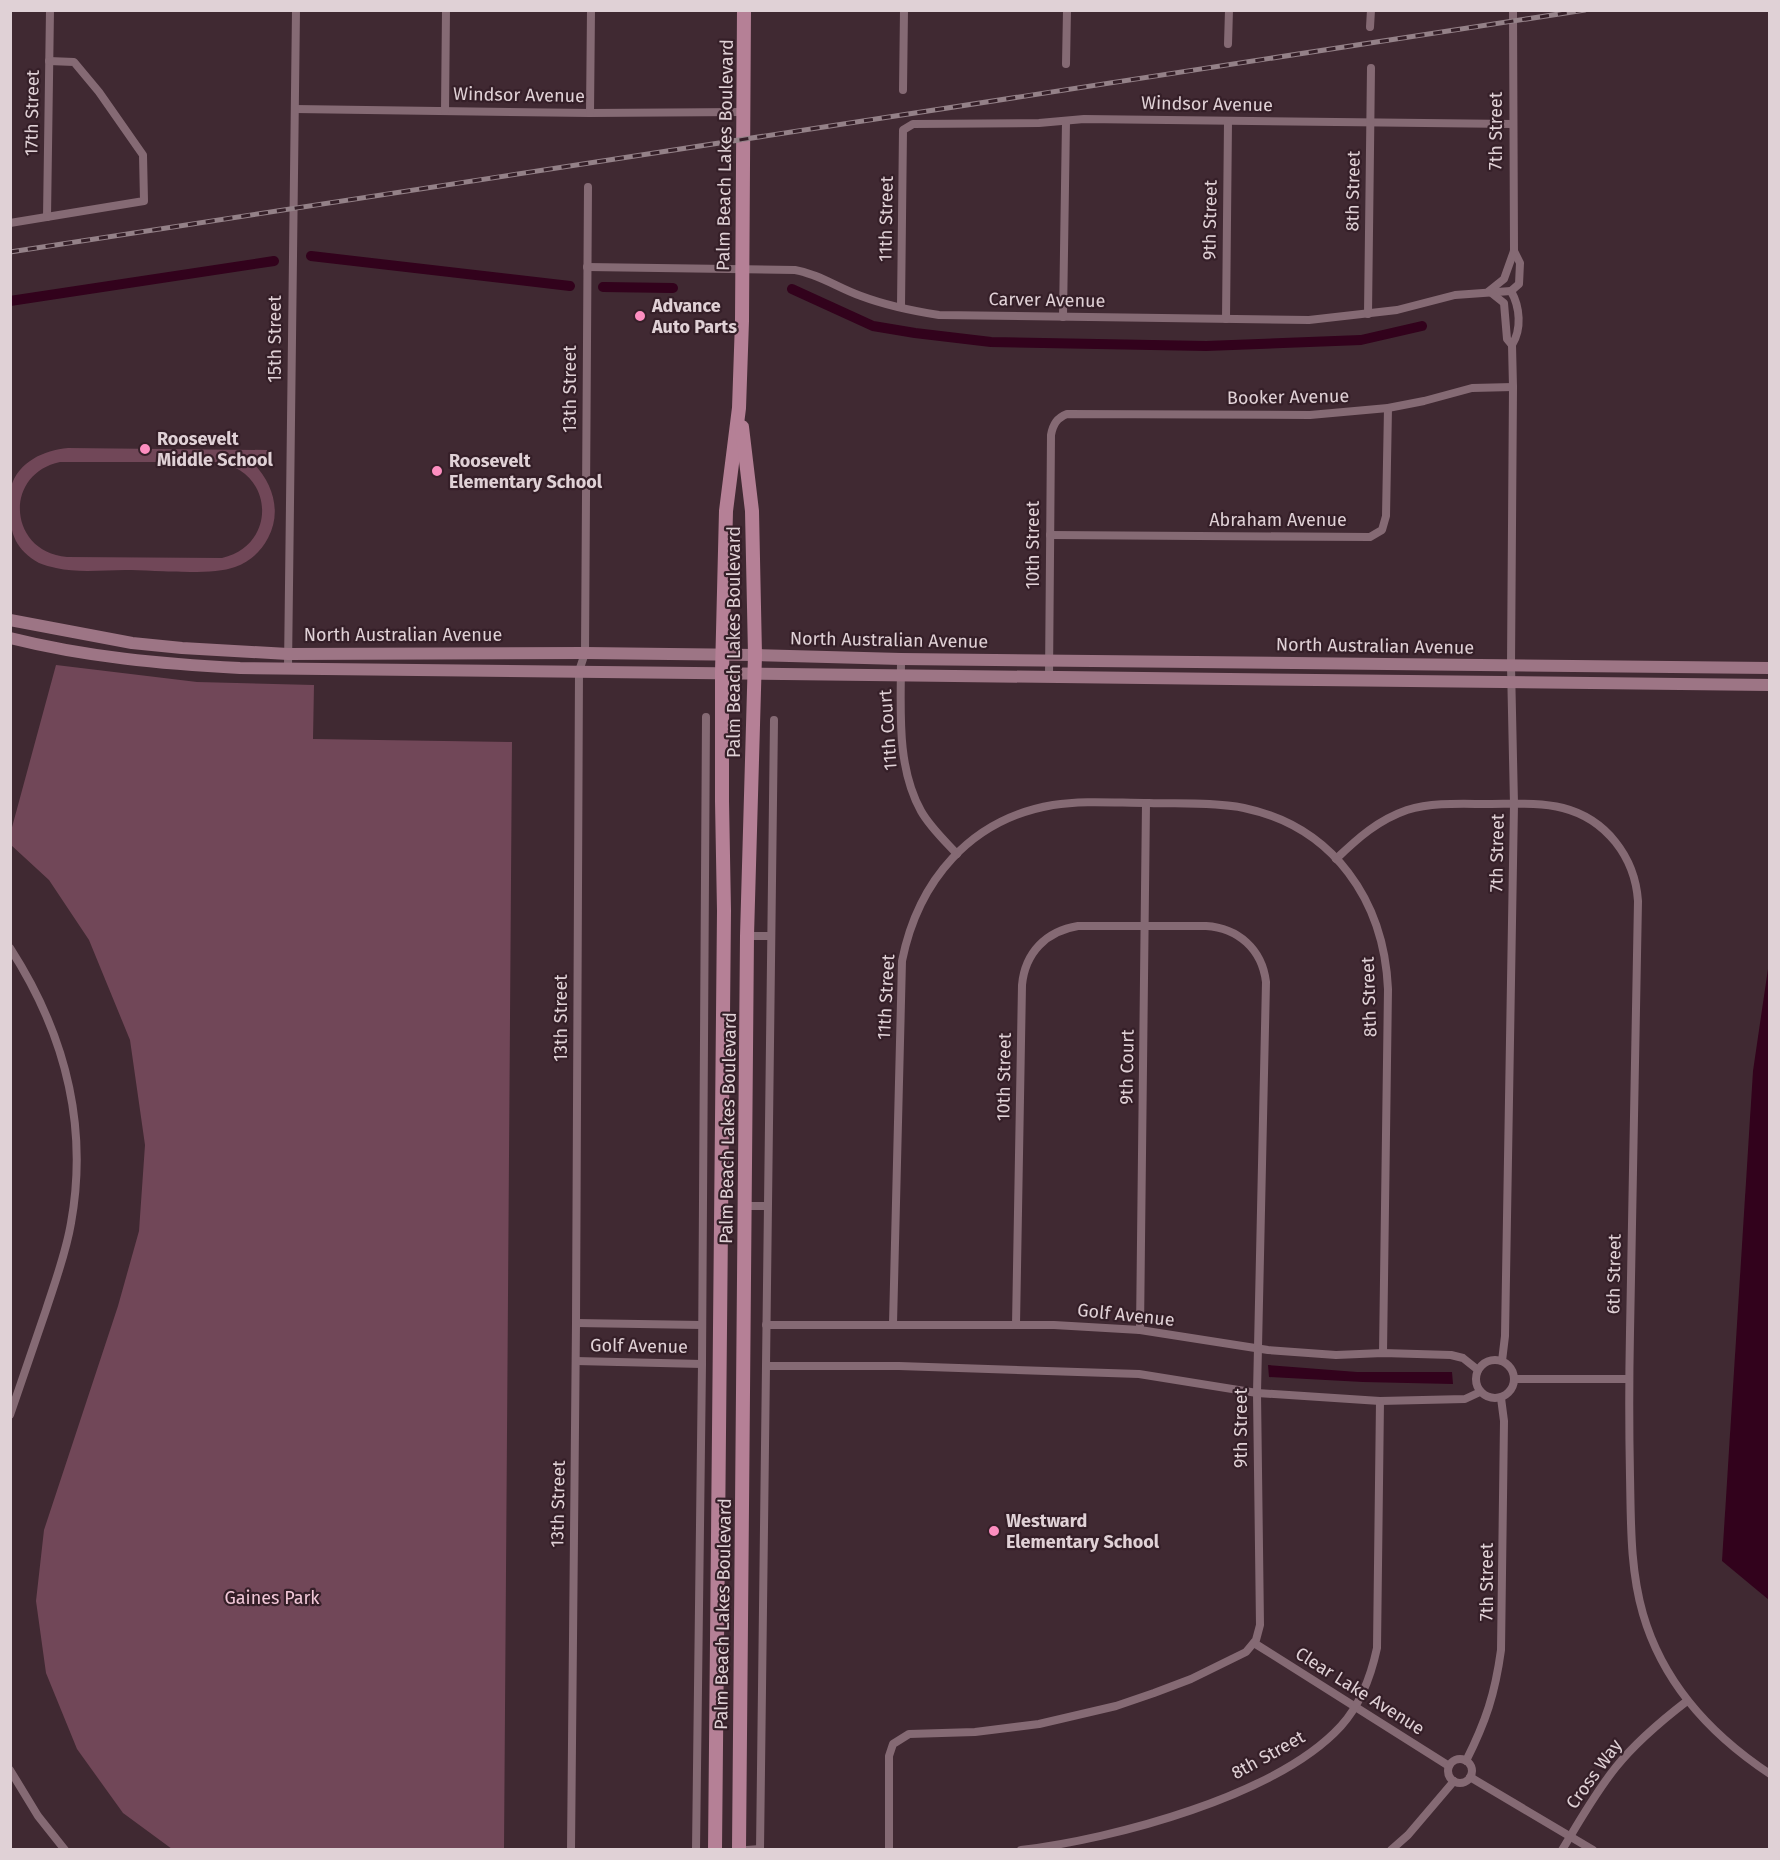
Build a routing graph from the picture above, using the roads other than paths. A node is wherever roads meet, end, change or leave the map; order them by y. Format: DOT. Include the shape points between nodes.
graph roads {
  1 [pos="50,10"];
  2 [pos="296,10"];
  3 [pos="446,10"];
  4 [pos="591,10"];
  5 [pos="744,10"];
  6 [pos="904,10"];
  7 [pos="1067,10"];
  8 [pos="1229,10"];
  9 [pos="1371,10"];
  10 [pos="1513,10"];
  11 [pos="1370,27"];
  12 [pos="1228,44"];
  13 [pos="49,61"];
  14 [pos="1066,64"];
  15 [pos="1371,68"];
  16 [pos="903,90"];
  17 [pos="295,109"];
  18 [pos="445,111"];
  19 [pos="743,112"];
  20 [pos="590,113"];
  21 [pos="1066,121"];
  22 [pos="1228,122"];
  23 [pos="1370,122"];
  24 [pos="1513,124"];
  25 [pos="903,130"];
  26 [pos="588,187"];
  27 [pos="47,217"];
  28 [pos="10,223"];
  29 [pos="1514,251"];
  30 [pos="587,267"];
  31 [pos="741,268"];
  32 [pos="1489,291"];
  33 [pos="1511,291"];
  34 [pos="901,308"];
  35 [pos="1368,314"];
  36 [pos="1063,317"];
  37 [pos="1226,319"];
  38 [pos="1512,345"];
  39 [pos="1513,387"];
  40 [pos="739,408"];
  41 [pos="1388,408"];
  42 [pos="1061,417"];
  43 [pos="1050,535"];
  44 [pos="10,620"];
  45 [pos="10,638"];
  46 [pos="585,653"];
  47 [pos="288,654"];
  48 [pos="723,655"];
  49 [pos="755,655"];
  50 [pos="901,660"];
  51 [pos="1049,660"];
  52 [pos="1511,666"];
  53 [pos="288,668"];
  54 [pos="1770,668"];
  55 [pos="579,670"];
  56 [pos="722,672"];
  57 [pos="754,672"];
  58 [pos="901,676"];
  59 [pos="1049,678"];
  60 [pos="1512,682"];
  61 [pos="1770,685"];
  62 [pos="706,717"];
  63 [pos="774,720"];
  64 [pos="722,801"];
  65 [pos="705,803"];
  66 [pos="1146,803"];
  67 [pos="1514,804"];
  68 [pos="957,854"];
  69 [pos="1336,859"];
  70 [pos="1145,925"];
  71 [pos="747,936"];
  72 [pos="770,936"];
  73 [pos="10,948"];
  74 [pos="723,1008"];
  75 [pos="747,1008"];
  76 [pos="702,1204"];
  77 [pos="722,1204"];
  78 [pos="745,1206"];
  79 [pos="765,1206"];
  80 [pos="576,1323"];
  81 [pos="893,1324"];
  82 [pos="702,1325"];
  83 [pos="766,1325"];
  84 [pos="1016,1325"];
  85 [pos="1140,1330"];
  86 [pos="1259,1349"];
  87 [pos="1383,1353"];
  88 [pos="576,1361"];
  89 [pos="1502,1361"];
  90 [pos="702,1364"];
  91 [pos="766,1366"];
  92 [pos="1478,1370"];
  93 [pos="1514,1379"];
  94 [pos="1629,1379"];
  95 [pos="1480,1392"];
  96 [pos="1257,1394"];
  97 [pos="1501,1398"];
  98 [pos="1380,1401"];
  99 [pos="10,1415"];
  100 [pos="1254,1644"];
  101 [pos="741,1662"];
  102 [pos="716,1663"];
  103 [pos="1687,1701"];
  104 [pos="1354,1707"];
  105 [pos="1466,1761"];
  106 [pos="1449,1766"];
  107 [pos="10,1770"];
  108 [pos="1770,1774"];
  109 [pos="1470,1777"];
  110 [pos="1454,1781"];
  111 [pos="1570,1837"];
  112 [pos="715,1849"];
  113 [pos="760,1849"];
  114 [pos="65,1850"];
  115 [pos="571,1850"];
  116 [pos="697,1850"];
  117 [pos="739,1850"];
  118 [pos="747,1850"];
  119 [pos="889,1850"];
  120 [pos="1021,1850"];
  121 [pos="1391,1850"];
  122 [pos="1562,1850"];
  123 [pos="1593,1850"];
  1 -- 13 [label="street, 17th Street"];
  2 -- 17 [label="street, 15th Street"];
  3 -- 18 [label="street"];
  4 -- 20 [label="street"];
  5 -- 19 [label="main road, Palm Beach Lakes Boulevard"];
  6 -- 16 [label="street"];
  7 -- 14 [label="street"];
  8 -- 12 [label="street"];
  9 -- 11 [label="street"];
  10 -- 24 [label="street, 7th Street"];
  13 -- 27 [label="street, 17th Street"];
  13 -- 27 [label="street" via="74,62 137,144 143,155 144,201"];
  15 -- 23 [label="street, 8th Street"];
  17 -- 18 [label="street, Windsor Avenue"];
  17 -- 47 [label="street, 15th Street"];
  18 -- 20 [label="street, Windsor Avenue"];
  19 -- 20 [label="street, Windsor Avenue"];
  19 -- 31 [label="main road, Palm Beach Lakes Boulevard"];
  21 -- 22 [label="street, Windsor Avenue"];
  21 -- 25 [label="street, Windsor Avenue" via="913,124"];
  21 -- 36 [label="street"];
  22 -- 23 [label="street, Windsor Avenue"];
  22 -- 37 [label="street, 9th Street"];
  23 -- 24 [label="street, Windsor Avenue"];
  23 -- 35 [label="street, 8th Street"];
  24 -- 29 [label="street, 7th Street"];
  25 -- 34 [label="street, 11th Street"];
  26 -- 30 [label="street, 13th Street"];
  27 -- 28 [label="street"];
  29 -- 32 [label="street, 7th Street" via="1504,279"];
  29 -- 33 [label="street, 7th Street" via="1520,263 1519,284"];
  30 -- 31 [label="street, Carver Avenue"];
  30 -- 46 [label="street, 13th Street"];
  31 -- 34 [label="street, Carver Avenue" via="807,272 862,297"];
  31 -- 40 [label="main road, Palm Beach Lakes Boulevard"];
  32 -- 33 [label="street, Carver Avenue"];
  32 -- 35 [label="street, Carver Avenue"];
  32 -- 38 [label="street, 7th Street" via="1504,303 1507,339"];
  33 -- 38 [label="street, 7th Street" via="1518,312 1518,335"];
  34 -- 36 [label="street, Carver Avenue" via="939,315"];
  35 -- 37 [label="street, Carver Avenue" via="1310,320"];
  36 -- 37 [label="street, Carver Avenue"];
  38 -- 39 [label="street, 7th Street"];
  39 -- 41 [label="street, Booker Avenue" via="1472,388"];
  39 -- 52 [label="street, 7th Street"];
  40 -- 48 [label="main road, Palm Beach Lakes Boulevard" via="726,511"];
  40 -- 49 [label="main road, Palm Beach Lakes Boulevard" via="752,511"];
  41 -- 42 [label="street, Booker Avenue" via="1310,416"];
  41 -- 43 [label="street, Abraham Avenue" via="1386,516 1382,530 1370,537"];
  42 -- 43 [label="street, 10th Street" via="1051,435"];
  43 -- 51 [label="street, 10th Street"];
  44 -- 47 [label="main road, North Australian Avenue" via="138,644"];
  45 -- 53 [label="main road, North Australian Avenue" via="130,660"];
  46 -- 47 [label="main road, North Australian Avenue"];
  46 -- 48 [label="main road, North Australian Avenue"];
  46 -- 55 [label="street, 13th Street"];
  47 -- 53 [label="street, 15th Street"];
  48 -- 49 [label="main road, North Australian Avenue"];
  48 -- 56 [label="main road, Palm Beach Lakes Boulevard"];
  49 -- 50 [label="main road, North Australian Avenue"];
  49 -- 57 [label="main road, Palm Beach Lakes Boulevard"];
  50 -- 51 [label="main road, North Australian Avenue"];
  50 -- 58 [label="street, 11th Court"];
  51 -- 52 [label="main road, North Australian Avenue"];
  51 -- 59 [label="street, 10th Street"];
  52 -- 54 [label="main road, North Australian Avenue"];
  52 -- 60 [label="street, 7th Street"];
  53 -- 55 [label="main road, North Australian Avenue"];
  55 -- 56 [label="main road, North Australian Avenue"];
  55 -- 80 [label="street, 13th Street"];
  56 -- 57 [label="main road, North Australian Avenue"];
  56 -- 64 [label="main road, Palm Beach Lakes Boulevard"];
  57 -- 58 [label="main road, North Australian Avenue"];
  57 -- 71 [label="main road, Palm Beach Lakes Boulevard"];
  58 -- 59 [label="main road, North Australian Avenue"];
  58 -- 68 [label="street, 11th Court" via="908,778 921,811"];
  59 -- 60 [label="main road, North Australian Avenue"];
  60 -- 61 [label="main road, North Australian Avenue"];
  60 -- 67 [label="street, 7th Street"];
  62 -- 65 [label="street"];
  63 -- 72 [label="street"];
  64 -- 65 [label="street"];
  64 -- 74 [label="main road, Palm Beach Lakes Boulevard"];
  65 -- 76 [label="street"];
  66 -- 68 [label="street, 11th Street" via="1078,803 1040,808 1003,821"];
  66 -- 69 [label="street, 8th Street" via="1222,805 1256,812 1295,828"];
  66 -- 70 [label="street, 9th Court"];
  67 -- 69 [label="street, 6th Street" via="1442,804 1407,810 1361,835"];
  67 -- 89 [label="street, 7th Street"];
  67 -- 94 [label="street, 6th Street" via="1548,805 1590,819 1622,851 1634,879 1638,901"];
  68 -- 81 [label="street, 11th Street" via="924,896 910,928 902,961"];
  69 -- 87 [label="street, 8th Street" via="1370,907 1387,966"];
  70 -- 84 [label="street, 10th Street" via="1064,929 1039,945 1024,970"];
  70 -- 85 [label="street, 9th Court"];
  70 -- 86 [label="street, 9th Street" via="1228,930 1252,948 1265,974"];
  71 -- 72 [label="street"];
  71 -- 75 [label="main road, Palm Beach Lakes Boulevard"];
  72 -- 79 [label="street"];
  73 -- 99 [label="street" via="42,1002 60,1050 73,1107 77,1164 65,1251"];
  74 -- 75 [label="main road"];
  74 -- 77 [label="main road, Palm Beach Lakes Boulevard"];
  75 -- 78 [label="main road, Palm Beach Lakes Boulevard"];
  76 -- 77 [label="street"];
  76 -- 82 [label="street"];
  77 -- 102 [label="main road, Palm Beach Lakes Boulevard"];
  78 -- 79 [label="street"];
  78 -- 101 [label="main road, Palm Beach Lakes Boulevard"];
  79 -- 83 [label="street"];
  80 -- 82 [label="street, Golf Avenue"];
  80 -- 88 [label="street, 13th Street"];
  81 -- 83 [label="street, Golf Avenue"];
  81 -- 84 [label="street, Golf Avenue"];
  82 -- 90 [label="street"];
  83 -- 91 [label="street"];
  84 -- 85 [label="street, Golf Avenue"];
  85 -- 86 [label="street, Golf Avenue"];
  86 -- 87 [label="street, Golf Avenue" via="1336,1355"];
  86 -- 96 [label="street, 9th Street"];
  87 -- 92 [label="street, Golf Avenue" via="1451,1355 1463,1358"];
  88 -- 90 [label="street, Golf Avenue"];
  88 -- 115 [label="street, 13th Street"];
  89 -- 92 [label="street" via="1486,1362"];
  89 -- 93 [label="street"];
  90 -- 116 [label="street"];
  91 -- 96 [label="street" via="1139,1374"];
  91 -- 113 [label="street"];
  92 -- 95 [label="street"];
  93 -- 94 [label="street"];
  93 -- 97 [label="street"];
  94 -- 103 [label="street, 6th Street" via="1631,1541 1636,1588 1653,1642"];
  95 -- 97 [label="street" via="1490,1398"];
  95 -- 98 [label="street" via="1465,1399"];
  96 -- 98 [label="street"];
  96 -- 100 [label="street, 9th Street" via="1260,1625"];
  97 -- 105 [label="street, 7th Street" via="1501,1650 1490,1708"];
  98 -- 104 [label="street, 8th Street" via="1378,1634 1370,1676"];
  100 -- 104 [label="street, Clear Lake Avenue"];
  100 -- 119 [label="street" via="1246,1652 1191,1679 1078,1716 1015,1728 909,1734 893,1744 890,1756"];
  101 -- 102 [label="main road"];
  101 -- 117 [label="main road, Palm Beach Lakes Boulevard"];
  102 -- 112 [label="main road, Palm Beach Lakes Boulevard"];
  103 -- 108 [label="street, 6th Street" via="1724,1741"];
  103 -- 111 [label="street, Cross Way" via="1617,1766"];
  104 -- 106 [label="street, Clear Lake Avenue"];
  104 -- 120 [label="street, 8th Street" via="1343,1724 1311,1752 1240,1791 1117,1832"];
  105 -- 106 [label="street" via="1456,1760"];
  105 -- 109 [label="street"];
  106 -- 110 [label="street" via="1449,1776"];
  107 -- 114 [label="street"];
  109 -- 110 [label="street" via="1464,1782"];
  109 -- 111 [label="street"];
  110 -- 121 [label="street"];
  111 -- 122 [label="street, Cross Way"];
  111 -- 123 [label="street"];
  112 -- 116 [label="street"];
  113 -- 118 [label="street"];
}
